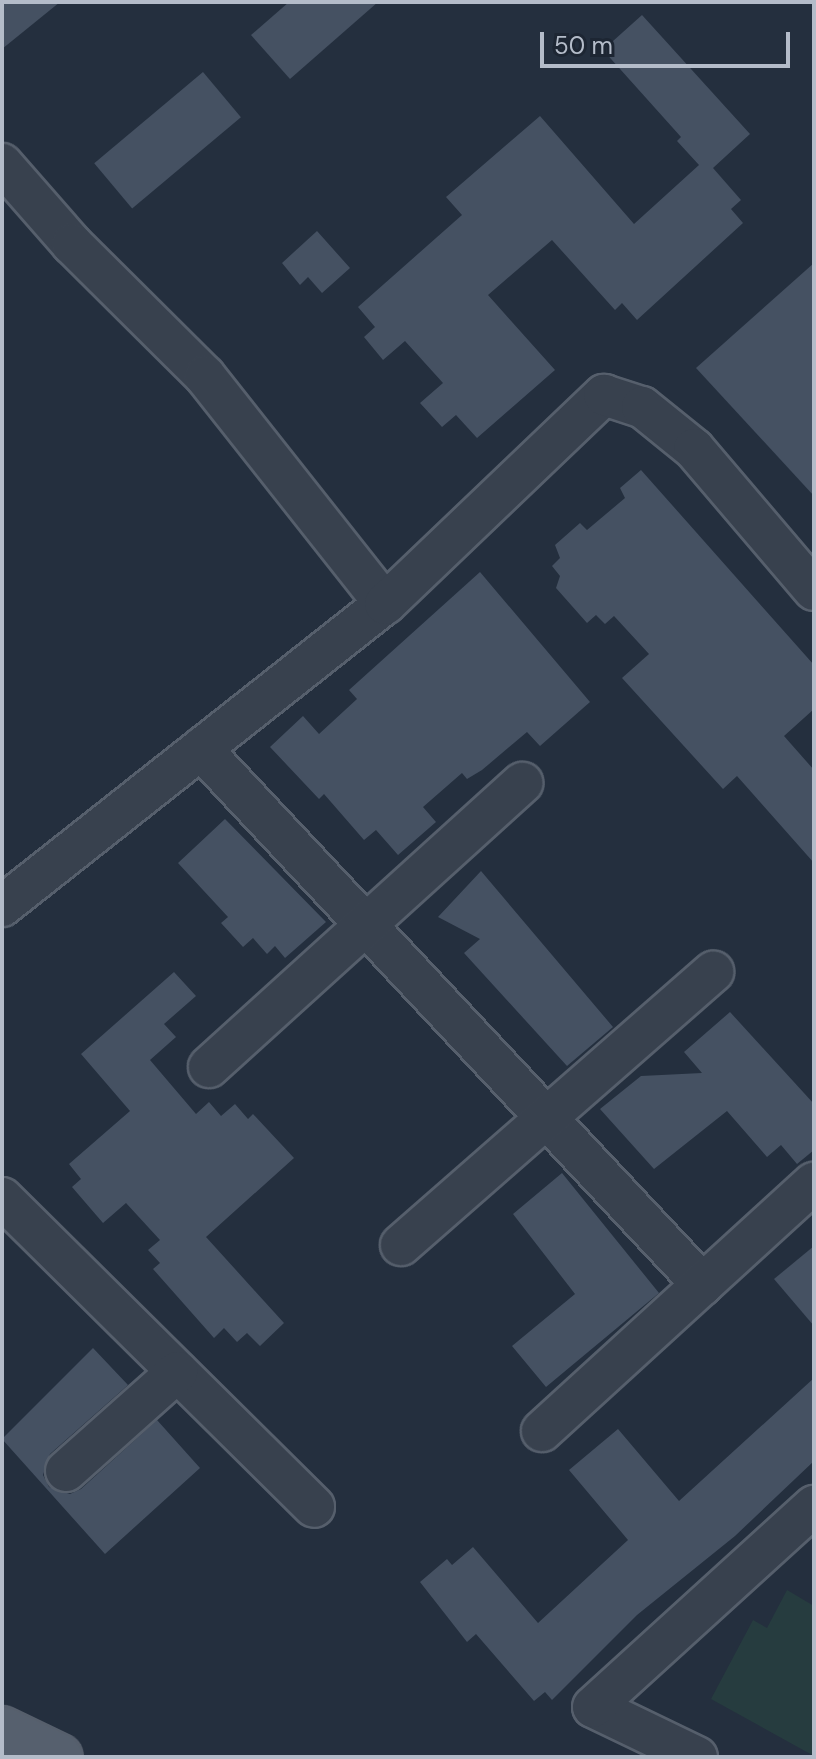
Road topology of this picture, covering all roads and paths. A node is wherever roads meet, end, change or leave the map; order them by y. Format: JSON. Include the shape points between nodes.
{"nodes":[{"id":1,"x":2,"y":164,"type":"edge"},
{"id":2,"x":814,"y":590,"type":"edge"},
{"id":3,"x":385,"y":604,"type":"junction"},
{"id":4,"x":201,"y":749,"type":"junction"},
{"id":5,"x":522,"y":783,"type":"dead end"},
{"id":6,"x":2,"y":906,"type":"edge"},
{"id":7,"x":366,"y":925,"type":"junction"},
{"id":8,"x":713,"y":972,"type":"dead end"},
{"id":9,"x":209,"y":1067,"type":"dead end"},
{"id":10,"x":546,"y":1118,"type":"junction"},
{"id":11,"x":814,"y":1183,"type":"edge"},
{"id":12,"x":2,"y":1198,"type":"edge"},
{"id":13,"x":401,"y":1245,"type":"dead end"},
{"id":14,"x":703,"y":1285,"type":"junction"},
{"id":15,"x":177,"y":1372,"type":"junction"},
{"id":16,"x":542,"y":1431,"type":"dead end"},
{"id":17,"x":66,"y":1471,"type":"dead end"},
{"id":18,"x":814,"y":1506,"type":"edge"},
{"id":19,"x":314,"y":1507,"type":"dead end"},
{"id":20,"x":799,"y":1540,"type":"edge"},
{"id":21,"x":2,"y":1729,"type":"edge"},
{"id":22,"x":60,"y":1757,"type":"edge"},
{"id":23,"x":697,"y":1757,"type":"edge"}],
"edges":[{"from":1,"to":3,"type":"street","via":[[72,244],[205,376]]},
{"from":2,"to":3,"type":"street","via":[[694,449],[642,407],[604,395]]},
{"from":3,"to":4,"type":"street"},
{"from":4,"to":6,"type":"street"},
{"from":4,"to":7,"type":"street"},
{"from":5,"to":7,"type":"street"},
{"from":7,"to":9,"type":"street"},
{"from":7,"to":10,"type":"street"},
{"from":8,"to":10,"type":"street"},
{"from":10,"to":13,"type":"street"},
{"from":10,"to":14,"type":"street"},
{"from":11,"to":14,"type":"street"},
{"from":12,"to":15,"type":"street"},
{"from":14,"to":16,"type":"street"},
{"from":15,"to":17,"type":"street"},
{"from":15,"to":19,"type":"street"},
{"from":18,"to":20,"type":"street"},
{"from":20,"to":23,"type":"street","via":[[593,1707]]},
{"from":21,"to":22,"type":"main road"}]}
